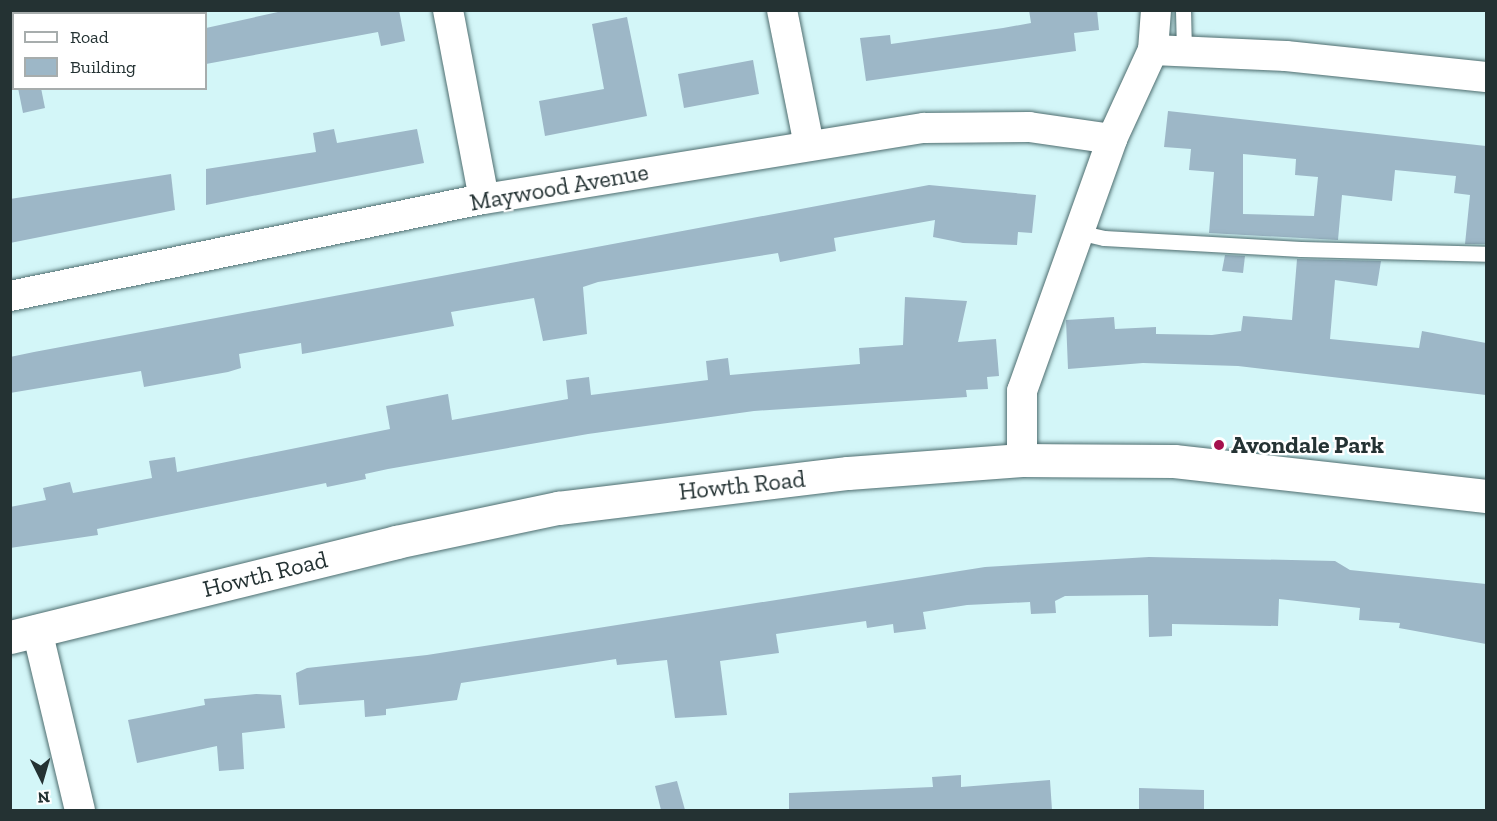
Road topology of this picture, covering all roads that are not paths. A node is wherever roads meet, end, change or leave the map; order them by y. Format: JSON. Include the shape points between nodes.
{"nodes":[{"id":1,"x":448,"y":10,"type":"edge"},
{"id":2,"x":782,"y":10,"type":"edge"},
{"id":3,"x":1156,"y":10,"type":"edge"},
{"id":4,"x":1184,"y":10,"type":"edge"},
{"id":5,"x":1153,"y":50,"type":"junction"},
{"id":6,"x":1184,"y":52,"type":"junction"},
{"id":7,"x":1486,"y":77,"type":"edge"},
{"id":8,"x":1112,"y":139,"type":"junction"},
{"id":9,"x":809,"y":145,"type":"junction"},
{"id":10,"x":484,"y":199,"type":"junction"},
{"id":11,"x":1078,"y":232,"type":"junction"},
{"id":12,"x":1486,"y":254,"type":"edge"},
{"id":13,"x":10,"y":296,"type":"edge"},
{"id":14,"x":1022,"y":460,"type":"junction"},
{"id":15,"x":1486,"y":496,"type":"edge"},
{"id":16,"x":24,"y":634,"type":"edge"},
{"id":17,"x":80,"y":810,"type":"edge"}],
"edges":[{"from":1,"to":10,"type":"street"},
{"from":2,"to":9,"type":"street"},
{"from":3,"to":5,"type":"street"},
{"from":4,"to":6,"type":"lane"},
{"from":5,"to":6,"type":"street"},
{"from":5,"to":8,"type":"street"},
{"from":6,"to":7,"type":"street"},
{"from":8,"to":9,"type":"street","name":"Maywood Avenue","via":[[1029,127],[924,128]]},
{"from":8,"to":11,"type":"street"},
{"from":9,"to":10,"type":"street","name":"Maywood Avenue"},
{"from":10,"to":13,"type":"street","name":"Maywood Avenue"},
{"from":11,"to":12,"type":"lane","via":[[1104,238],[1289,249]]},
{"from":11,"to":14,"type":"street","via":[[1022,391]]},
{"from":14,"to":15,"type":"main road","name":"Howth Road","via":[[1219,465]]},
{"from":14,"to":16,"type":"main road","name":"Howth Road","via":[[709,487],[558,508],[396,542]]},
{"from":16,"to":17,"type":"street"}]}
